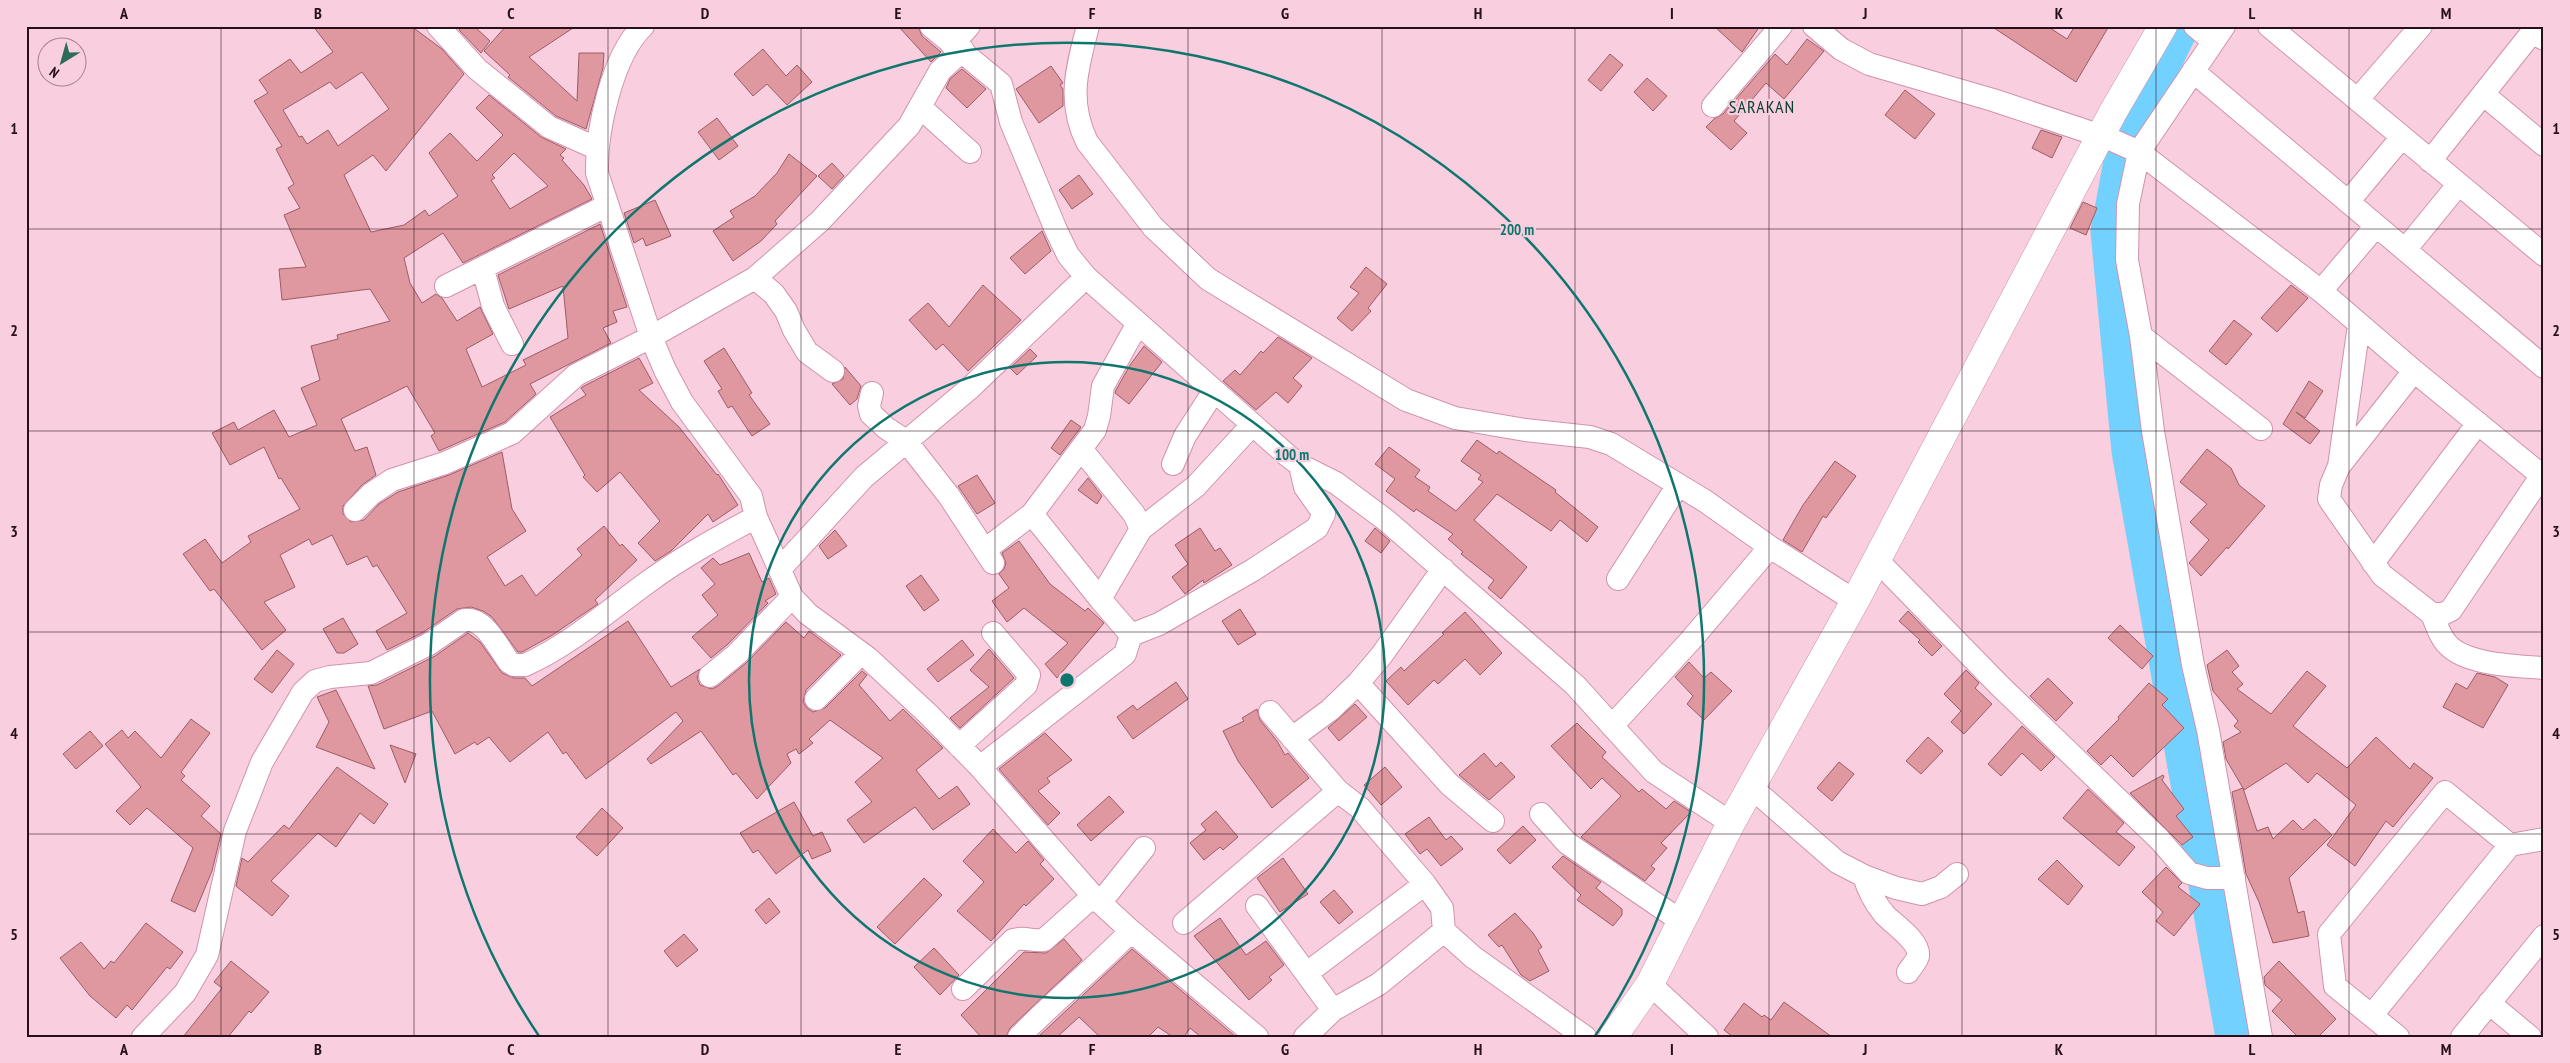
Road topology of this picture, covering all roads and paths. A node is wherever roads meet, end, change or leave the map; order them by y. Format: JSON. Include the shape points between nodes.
{"nodes":[{"id":1,"x":438,"y":26,"type":"edge"},
{"id":2,"x":931,"y":26,"type":"edge"},
{"id":3,"x":969,"y":26,"type":"edge"},
{"id":4,"x":1088,"y":26,"type":"edge"},
{"id":5,"x":1781,"y":26,"type":"edge"},
{"id":6,"x":1814,"y":26,"type":"edge"},
{"id":7,"x":2162,"y":26,"type":"edge"},
{"id":8,"x":2269,"y":26,"type":"edge"},
{"id":9,"x":2421,"y":26,"type":"edge"},
{"id":10,"x":630,"y":31,"type":"edge"},
{"id":11,"x":2210,"y":32,"type":"edge"},
{"id":12,"x":2544,"y":38,"type":"edge"},
{"id":13,"x":957,"y":48,"type":"junction"},
{"id":14,"x":2193,"y":72,"type":"junction"},
{"id":15,"x":2483,"y":94,"type":"junction"},
{"id":16,"x":2358,"y":100,"type":"junction"},
{"id":17,"x":1713,"y":106,"type":"dead end"},
{"id":18,"x":920,"y":107,"type":"junction"},
{"id":19,"x":2402,"y":137,"type":"junction"},
{"id":20,"x":2120,"y":143,"type":"junction"},
{"id":21,"x":2544,"y":145,"type":"edge"},
{"id":22,"x":596,"y":148,"type":"junction"},
{"id":23,"x":970,"y":152,"type":"dead end"},
{"id":24,"x":2430,"y":161,"type":"junction"},
{"id":25,"x":2458,"y":185,"type":"junction"},
{"id":26,"x":2348,"y":202,"type":"junction"},
{"id":27,"x":606,"y":206,"type":"junction"},
{"id":28,"x":2376,"y":226,"type":"junction"},
{"id":29,"x":2406,"y":250,"type":"junction"},
{"id":30,"x":2544,"y":255,"type":"edge"},
{"id":31,"x":483,"y":269,"type":"junction"},
{"id":32,"x":1086,"y":277,"type":"junction"},
{"id":33,"x":755,"y":278,"type":"junction"},
{"id":34,"x":446,"y":286,"type":"dead end"},
{"id":35,"x":2321,"y":291,"type":"junction"},
{"id":36,"x":1138,"y":323,"type":"junction"},
{"id":37,"x":2359,"y":325,"type":"junction"},
{"id":38,"x":2141,"y":336,"type":"junction"},
{"id":39,"x":651,"y":337,"type":"junction"},
{"id":40,"x":512,"y":344,"type":"dead end"},
{"id":41,"x":2544,"y":367,"type":"edge"},
{"id":42,"x":834,"y":371,"type":"dead end"},
{"id":43,"x":2414,"y":371,"type":"junction"},
{"id":44,"x":1214,"y":391,"type":"junction"},
{"id":45,"x":872,"y":393,"type":"dead end"},
{"id":46,"x":2478,"y":423,"type":"junction"},
{"id":47,"x":1252,"y":425,"type":"junction"},
{"id":48,"x":2261,"y":429,"type":"dead end"},
{"id":49,"x":906,"y":441,"type":"junction"},
{"id":50,"x":1081,"y":448,"type":"junction"},
{"id":51,"x":1173,"y":464,"type":"dead end"},
{"id":52,"x":1300,"y":465,"type":"junction"},
{"id":53,"x":2340,"y":466,"type":"junction"},
{"id":54,"x":2543,"y":473,"type":"edge"},
{"id":55,"x":1678,"y":485,"type":"junction"},
{"id":56,"x":355,"y":510,"type":"dead end"},
{"id":57,"x":1032,"y":514,"type":"junction"},
{"id":58,"x":756,"y":518,"type":"junction"},
{"id":59,"x":1141,"y":529,"type":"junction"},
{"id":60,"x":1770,"y":547,"type":"junction"},
{"id":61,"x":1876,"y":559,"type":"junction"},
{"id":62,"x":2373,"y":563,"type":"junction"},
{"id":63,"x":780,"y":568,"type":"junction"},
{"id":64,"x":1443,"y":569,"type":"junction"},
{"id":65,"x":1618,"y":579,"type":"dead end"},
{"id":66,"x":792,"y":597,"type":"junction"},
{"id":67,"x":1100,"y":599,"type":"junction"},
{"id":68,"x":1855,"y":601,"type":"junction"},
{"id":69,"x":2432,"y":614,"type":"junction"},
{"id":70,"x":994,"y":633,"type":"dead end"},
{"id":71,"x":1131,"y":635,"type":"junction"},
{"id":72,"x":861,"y":653,"type":"junction"},
{"id":73,"x":2544,"y":668,"type":"edge"},
{"id":74,"x":710,"y":676,"type":"dead end"},
{"id":75,"x":1358,"y":683,"type":"junction"},
{"id":76,"x":816,"y":699,"type":"dead end"},
{"id":77,"x":1270,"y":712,"type":"dead end"},
{"id":78,"x":1612,"y":726,"type":"junction"},
{"id":79,"x":1292,"y":738,"type":"junction"},
{"id":80,"x":959,"y":746,"type":"junction"},
{"id":81,"x":980,"y":767,"type":"junction"},
{"id":82,"x":1752,"y":788,"type":"junction"},
{"id":83,"x":1338,"y":792,"type":"junction"},
{"id":84,"x":1541,"y":814,"type":"dead end"},
{"id":85,"x":1493,"y":821,"type":"dead end"},
{"id":86,"x":1731,"y":823,"type":"junction"},
{"id":87,"x":2544,"y":839,"type":"edge"},
{"id":88,"x":2510,"y":845,"type":"junction"},
{"id":89,"x":1144,"y":848,"type":"dead end"},
{"id":90,"x":1957,"y":874,"type":"dead end"},
{"id":91,"x":1864,"y":876,"type":"junction"},
{"id":92,"x":2220,"y":879,"type":"junction"},
{"id":93,"x":1425,"y":884,"type":"junction"},
{"id":94,"x":1097,"y":899,"type":"junction"},
{"id":95,"x":1257,"y":906,"type":"dead end"},
{"id":96,"x":1681,"y":921,"type":"junction"},
{"id":97,"x":1184,"y":923,"type":"dead end"},
{"id":98,"x":1444,"y":930,"type":"junction"},
{"id":99,"x":1131,"y":931,"type":"junction"},
{"id":100,"x":2543,"y":938,"type":"edge"},
{"id":101,"x":1908,"y":972,"type":"dead end"},
{"id":102,"x":1307,"y":973,"type":"junction"},
{"id":103,"x":1650,"y":984,"type":"junction"},
{"id":104,"x":963,"y":989,"type":"dead end"},
{"id":105,"x":2489,"y":1004,"type":"junction"},
{"id":106,"x":1333,"y":1010,"type":"junction"},
{"id":107,"x":2372,"y":1015,"type":"junction"},
{"id":108,"x":143,"y":1037,"type":"edge"},
{"id":109,"x":1019,"y":1037,"type":"edge"},
{"id":110,"x":1257,"y":1037,"type":"edge"},
{"id":111,"x":1305,"y":1037,"type":"edge"},
{"id":112,"x":1585,"y":1037,"type":"edge"},
{"id":113,"x":1613,"y":1037,"type":"edge"},
{"id":114,"x":1707,"y":1037,"type":"edge"},
{"id":115,"x":2261,"y":1037,"type":"edge"},
{"id":116,"x":2398,"y":1037,"type":"edge"},
{"id":117,"x":2462,"y":1037,"type":"edge"},
{"id":118,"x":2530,"y":1037,"type":"edge"}],
"edges":[{"from":1,"to":22,"type":"street","via":[[477,69],[549,127]]},
{"from":2,"to":13,"type":"street"},
{"from":3,"to":13,"type":"street"},
{"from":4,"to":55,"type":"street","via":[[1074,86],[1079,126],[1086,142],[1130,201],[1208,279],[1406,400],[1455,418],[1611,444]]},
{"from":5,"to":17,"type":"street"},
{"from":6,"to":20,"type":"street","via":[[1840,49],[1869,64],[1993,100]]},
{"from":7,"to":20,"type":"street"},
{"from":8,"to":16,"type":"street"},
{"from":9,"to":16,"type":"street"},
{"from":10,"to":22,"type":"street"},
{"from":11,"to":14,"type":"street"},
{"from":12,"to":15,"type":"street","via":[[2530,35]]},
{"from":13,"to":18,"type":"street"},
{"from":13,"to":32,"type":"street","via":[[1002,84],[1011,122],[1056,230],[1068,255]]},
{"from":14,"to":20,"type":"street"},
{"from":14,"to":26,"type":"street"},
{"from":15,"to":21,"type":"street"},
{"from":15,"to":24,"type":"street"},
{"from":16,"to":19,"type":"street"},
{"from":18,"to":23,"type":"street"},
{"from":18,"to":33,"type":"street","via":[[908,126],[820,221]]},
{"from":19,"to":24,"type":"street"},
{"from":19,"to":26,"type":"street"},
{"from":20,"to":35,"type":"street"},
{"from":20,"to":38,"type":"street","via":[[2128,204],[2127,260]]},
{"from":20,"to":61,"type":"street"},
{"from":22,"to":27,"type":"street","via":[[597,173]]},
{"from":24,"to":25,"type":"street"},
{"from":25,"to":29,"type":"street"},
{"from":25,"to":30,"type":"street"},
{"from":26,"to":28,"type":"street"},
{"from":27,"to":31,"type":"street"},
{"from":27,"to":39,"type":"street","via":[[637,288]]},
{"from":28,"to":29,"type":"street"},
{"from":28,"to":35,"type":"street"},
{"from":29,"to":41,"type":"street"},
{"from":31,"to":34,"type":"street"},
{"from":31,"to":40,"type":"street","via":[[494,306]]},
{"from":32,"to":36,"type":"street"},
{"from":32,"to":49,"type":"street","via":[[970,388]]},
{"from":33,"to":39,"type":"street"},
{"from":33,"to":42,"type":"street","via":[[774,294],[786,311],[807,352]]},
{"from":35,"to":37,"type":"street"},
{"from":36,"to":44,"type":"street"},
{"from":36,"to":50,"type":"street","via":[[1104,386],[1095,430]]},
{"from":37,"to":43,"type":"street"},
{"from":37,"to":53,"type":"street"},
{"from":38,"to":48,"type":"street"},
{"from":38,"to":92,"type":"street","via":[[2153,431],[2192,665],[2208,730]]},
{"from":39,"to":56,"type":"street","via":[[576,375],[512,433],[445,462],[392,480],[370,494]]},
{"from":39,"to":58,"type":"street","via":[[682,402],[751,496]]},
{"from":43,"to":46,"type":"street"},
{"from":43,"to":53,"type":"street"},
{"from":44,"to":47,"type":"street"},
{"from":44,"to":51,"type":"street","via":[[1185,436]]},
{"from":45,"to":49,"type":"street","via":[[871,414]]},
{"from":46,"to":54,"type":"street"},
{"from":46,"to":62,"type":"street"},
{"from":47,"to":52,"type":"street"},
{"from":47,"to":59,"type":"street","via":[[1196,486]]},
{"from":49,"to":57,"type":"street","via":[[949,496],[989,556]]},
{"from":49,"to":63,"type":"street","via":[[864,477]]},
{"from":50,"to":57,"type":"street"},
{"from":50,"to":59,"type":"street","via":[[1134,514]]},
{"from":52,"to":64,"type":"street","via":[[1336,483]]},
{"from":52,"to":71,"type":"street","via":[[1305,487],[1324,514],[1317,528],[1253,570],[1159,624]]},
{"from":53,"to":62,"type":"street","via":[[2331,485],[2329,499]]},
{"from":54,"to":69,"type":"street","via":[[2457,602],[2444,614]]},
{"from":55,"to":60,"type":"street"},
{"from":55,"to":65,"type":"street"},
{"from":57,"to":67,"type":"street"},
{"from":58,"to":63,"type":"street"},
{"from":58,"to":108,"type":"street","via":[[708,543],[650,580],[581,633],[524,665],[509,662],[480,622],[469,619],[406,657],[371,673],[330,677],[316,681],[303,692],[262,762],[232,841],[207,954],[185,993]]},
{"from":59,"to":67,"type":"street"},
{"from":60,"to":68,"type":"street"},
{"from":60,"to":78,"type":"street","via":[[1690,642]]},
{"from":61,"to":68,"type":"street"},
{"from":61,"to":92,"type":"street","via":[[2000,686],[2160,839],[2189,873]]},
{"from":62,"to":69,"type":"street","via":[[2382,575]]},
{"from":63,"to":66,"type":"street"},
{"from":64,"to":75,"type":"street"},
{"from":64,"to":78,"type":"street","via":[[1562,673]]},
{"from":66,"to":72,"type":"street","via":[[808,614]]},
{"from":66,"to":74,"type":"street","via":[[737,654]]},
{"from":67,"to":71,"type":"street"},
{"from":68,"to":82,"type":"street"},
{"from":69,"to":73,"type":"street","via":[[2448,646],[2462,655],[2478,661]]},
{"from":70,"to":80,"type":"street","via":[[1029,675],[1026,685]]},
{"from":71,"to":81,"type":"street","via":[[1125,654]]},
{"from":72,"to":76,"type":"street"},
{"from":72,"to":80,"type":"street"},
{"from":75,"to":79,"type":"street","via":[[1330,710]]},
{"from":75,"to":85,"type":"street","via":[[1449,784]]},
{"from":77,"to":79,"type":"street"},
{"from":78,"to":86,"type":"street","via":[[1654,772]]},
{"from":79,"to":83,"type":"street"},
{"from":80,"to":81,"type":"street"},
{"from":81,"to":94,"type":"street"},
{"from":82,"to":86,"type":"street"},
{"from":82,"to":91,"type":"street","via":[[1837,862]]},
{"from":83,"to":93,"type":"street","via":[[1360,808]]},
{"from":83,"to":97,"type":"street"},
{"from":84,"to":96,"type":"street","via":[[1567,843]]},
{"from":86,"to":96,"type":"street"},
{"from":87,"to":88,"type":"street"},
{"from":88,"to":107,"type":"street"},
{"from":88,"to":107,"type":"street","via":[[2445,792],[2329,934],[2335,986]]},
{"from":89,"to":94,"type":"street"},
{"from":90,"to":91,"type":"street","via":[[1941,887],[1922,894]]},
{"from":91,"to":101,"type":"street","via":[[1884,914],[1905,932],[1918,951],[1918,957]]},
{"from":92,"to":115,"type":"street"},
{"from":93,"to":98,"type":"street","via":[[1442,908]]},
{"from":93,"to":102,"type":"street"},
{"from":94,"to":99,"type":"street"},
{"from":94,"to":104,"type":"street","via":[[1044,940],[1020,937],[1013,940]]},
{"from":95,"to":102,"type":"street"},
{"from":96,"to":103,"type":"street"},
{"from":98,"to":106,"type":"street","via":[[1379,984]]},
{"from":98,"to":112,"type":"street","via":[[1473,957]]},
{"from":99,"to":109,"type":"street"},
{"from":99,"to":110,"type":"street"},
{"from":100,"to":105,"type":"street"},
{"from":102,"to":106,"type":"street"},
{"from":103,"to":113,"type":"street"},
{"from":103,"to":114,"type":"street"},
{"from":105,"to":117,"type":"street"},
{"from":105,"to":118,"type":"street"},
{"from":106,"to":111,"type":"street"},
{"from":107,"to":116,"type":"street"}]}
